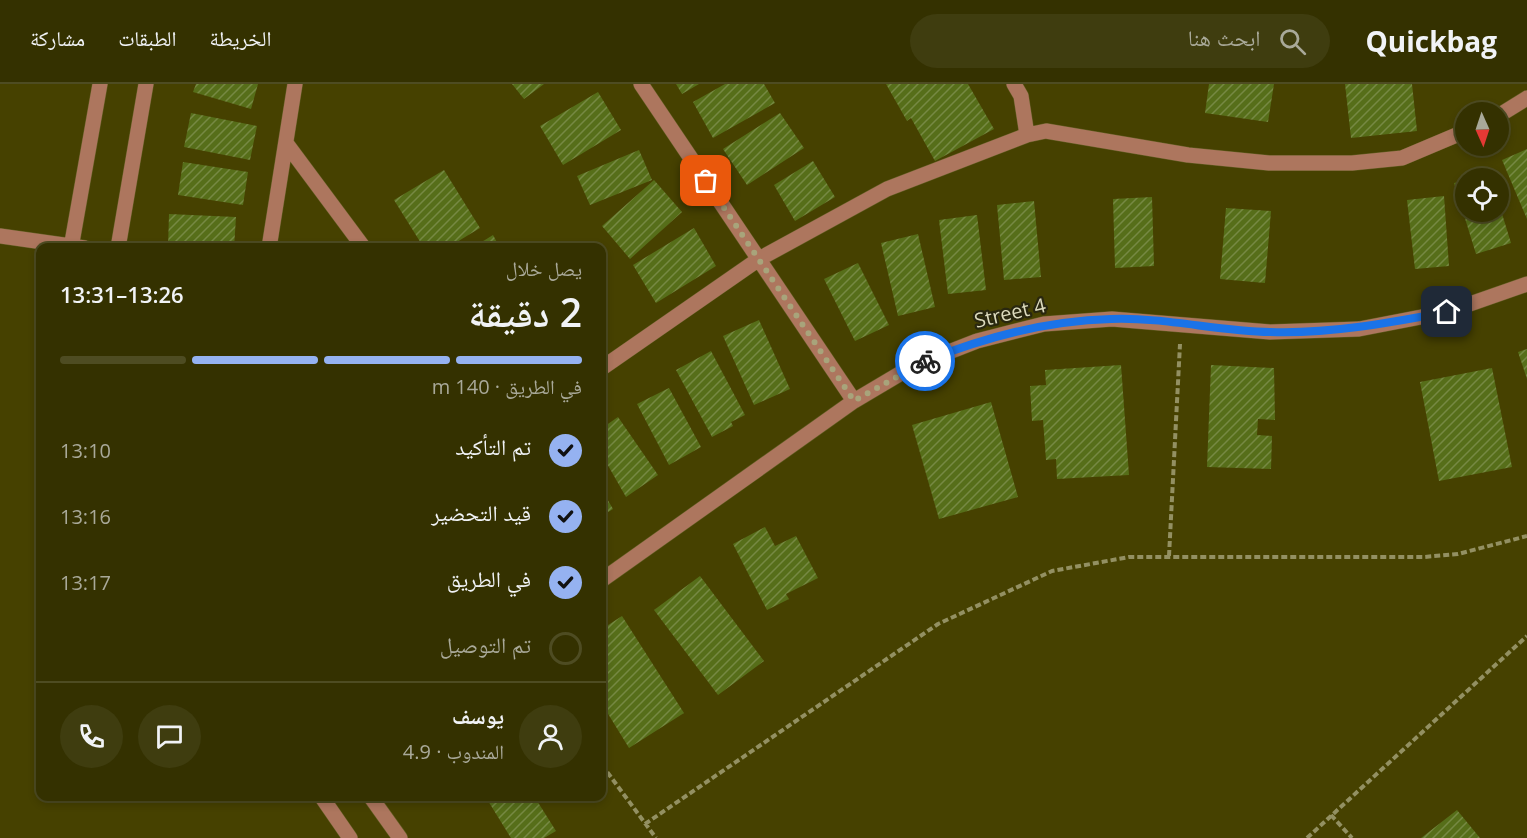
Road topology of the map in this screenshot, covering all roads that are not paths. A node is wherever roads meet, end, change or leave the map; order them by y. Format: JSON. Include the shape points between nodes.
{"nodes":[{"id":1,"x":100,"y":84,"type":"edge"},
{"id":2,"x":146,"y":84,"type":"edge"},
{"id":3,"x":295,"y":84,"type":"edge"},
{"id":4,"x":641,"y":84,"type":"edge"},
{"id":5,"x":1014,"y":84,"type":"edge"},
{"id":6,"x":1527,"y":99,"type":"edge"},
{"id":7,"x":1509,"y":110,"type":"edge"},
{"id":8,"x":1027,"y":135,"type":"junction"},
{"id":9,"x":1455,"y":136,"type":"edge"},
{"id":10,"x":286,"y":143,"type":"junction"},
{"id":11,"x":0,"y":236,"type":"edge"},
{"id":12,"x":48,"y":243,"type":"edge"},
{"id":13,"x":77,"y":243,"type":"edge"},
{"id":14,"x":119,"y":243,"type":"edge"},
{"id":15,"x":270,"y":243,"type":"edge"},
{"id":16,"x":360,"y":243,"type":"edge"},
{"id":17,"x":759,"y":259,"type":"junction"},
{"id":18,"x":1527,"y":284,"type":"edge"},
{"id":19,"x":606,"y":365,"type":"edge"},
{"id":20,"x":854,"y":401,"type":"junction"},
{"id":21,"x":606,"y":577,"type":"edge"},
{"id":22,"x":324,"y":801,"type":"edge"},
{"id":23,"x":374,"y":801,"type":"edge"},
{"id":24,"x":350,"y":838,"type":"edge"},
{"id":25,"x":400,"y":838,"type":"edge"}],
"edges":[{"from":1,"to":13,"type":"street"},
{"from":2,"to":14,"type":"street"},
{"from":3,"to":10,"type":"street"},
{"from":4,"to":17,"type":"street"},
{"from":5,"to":8,"type":"street","via":[[1022,96]]},
{"from":6,"to":7,"type":"street"},
{"from":8,"to":9,"type":"street","via":[[1046,131],[1188,155],[1269,163],[1352,163],[1402,158]]},
{"from":8,"to":17,"type":"street","via":[[887,189]]},
{"from":10,"to":15,"type":"street"},
{"from":10,"to":16,"type":"street"},
{"from":11,"to":12,"type":"street"},
{"from":17,"to":19,"type":"street"},
{"from":17,"to":20,"type":"street"},
{"from":18,"to":20,"type":"street","name":"Street 4","via":[[1447,312],[1359,329],[1270,332],[1112,319],[1044,324],[977,340],[913,366]]},
{"from":20,"to":21,"type":"street","name":"Street 4"},
{"from":22,"to":24,"type":"street"},
{"from":23,"to":25,"type":"street"}]}
